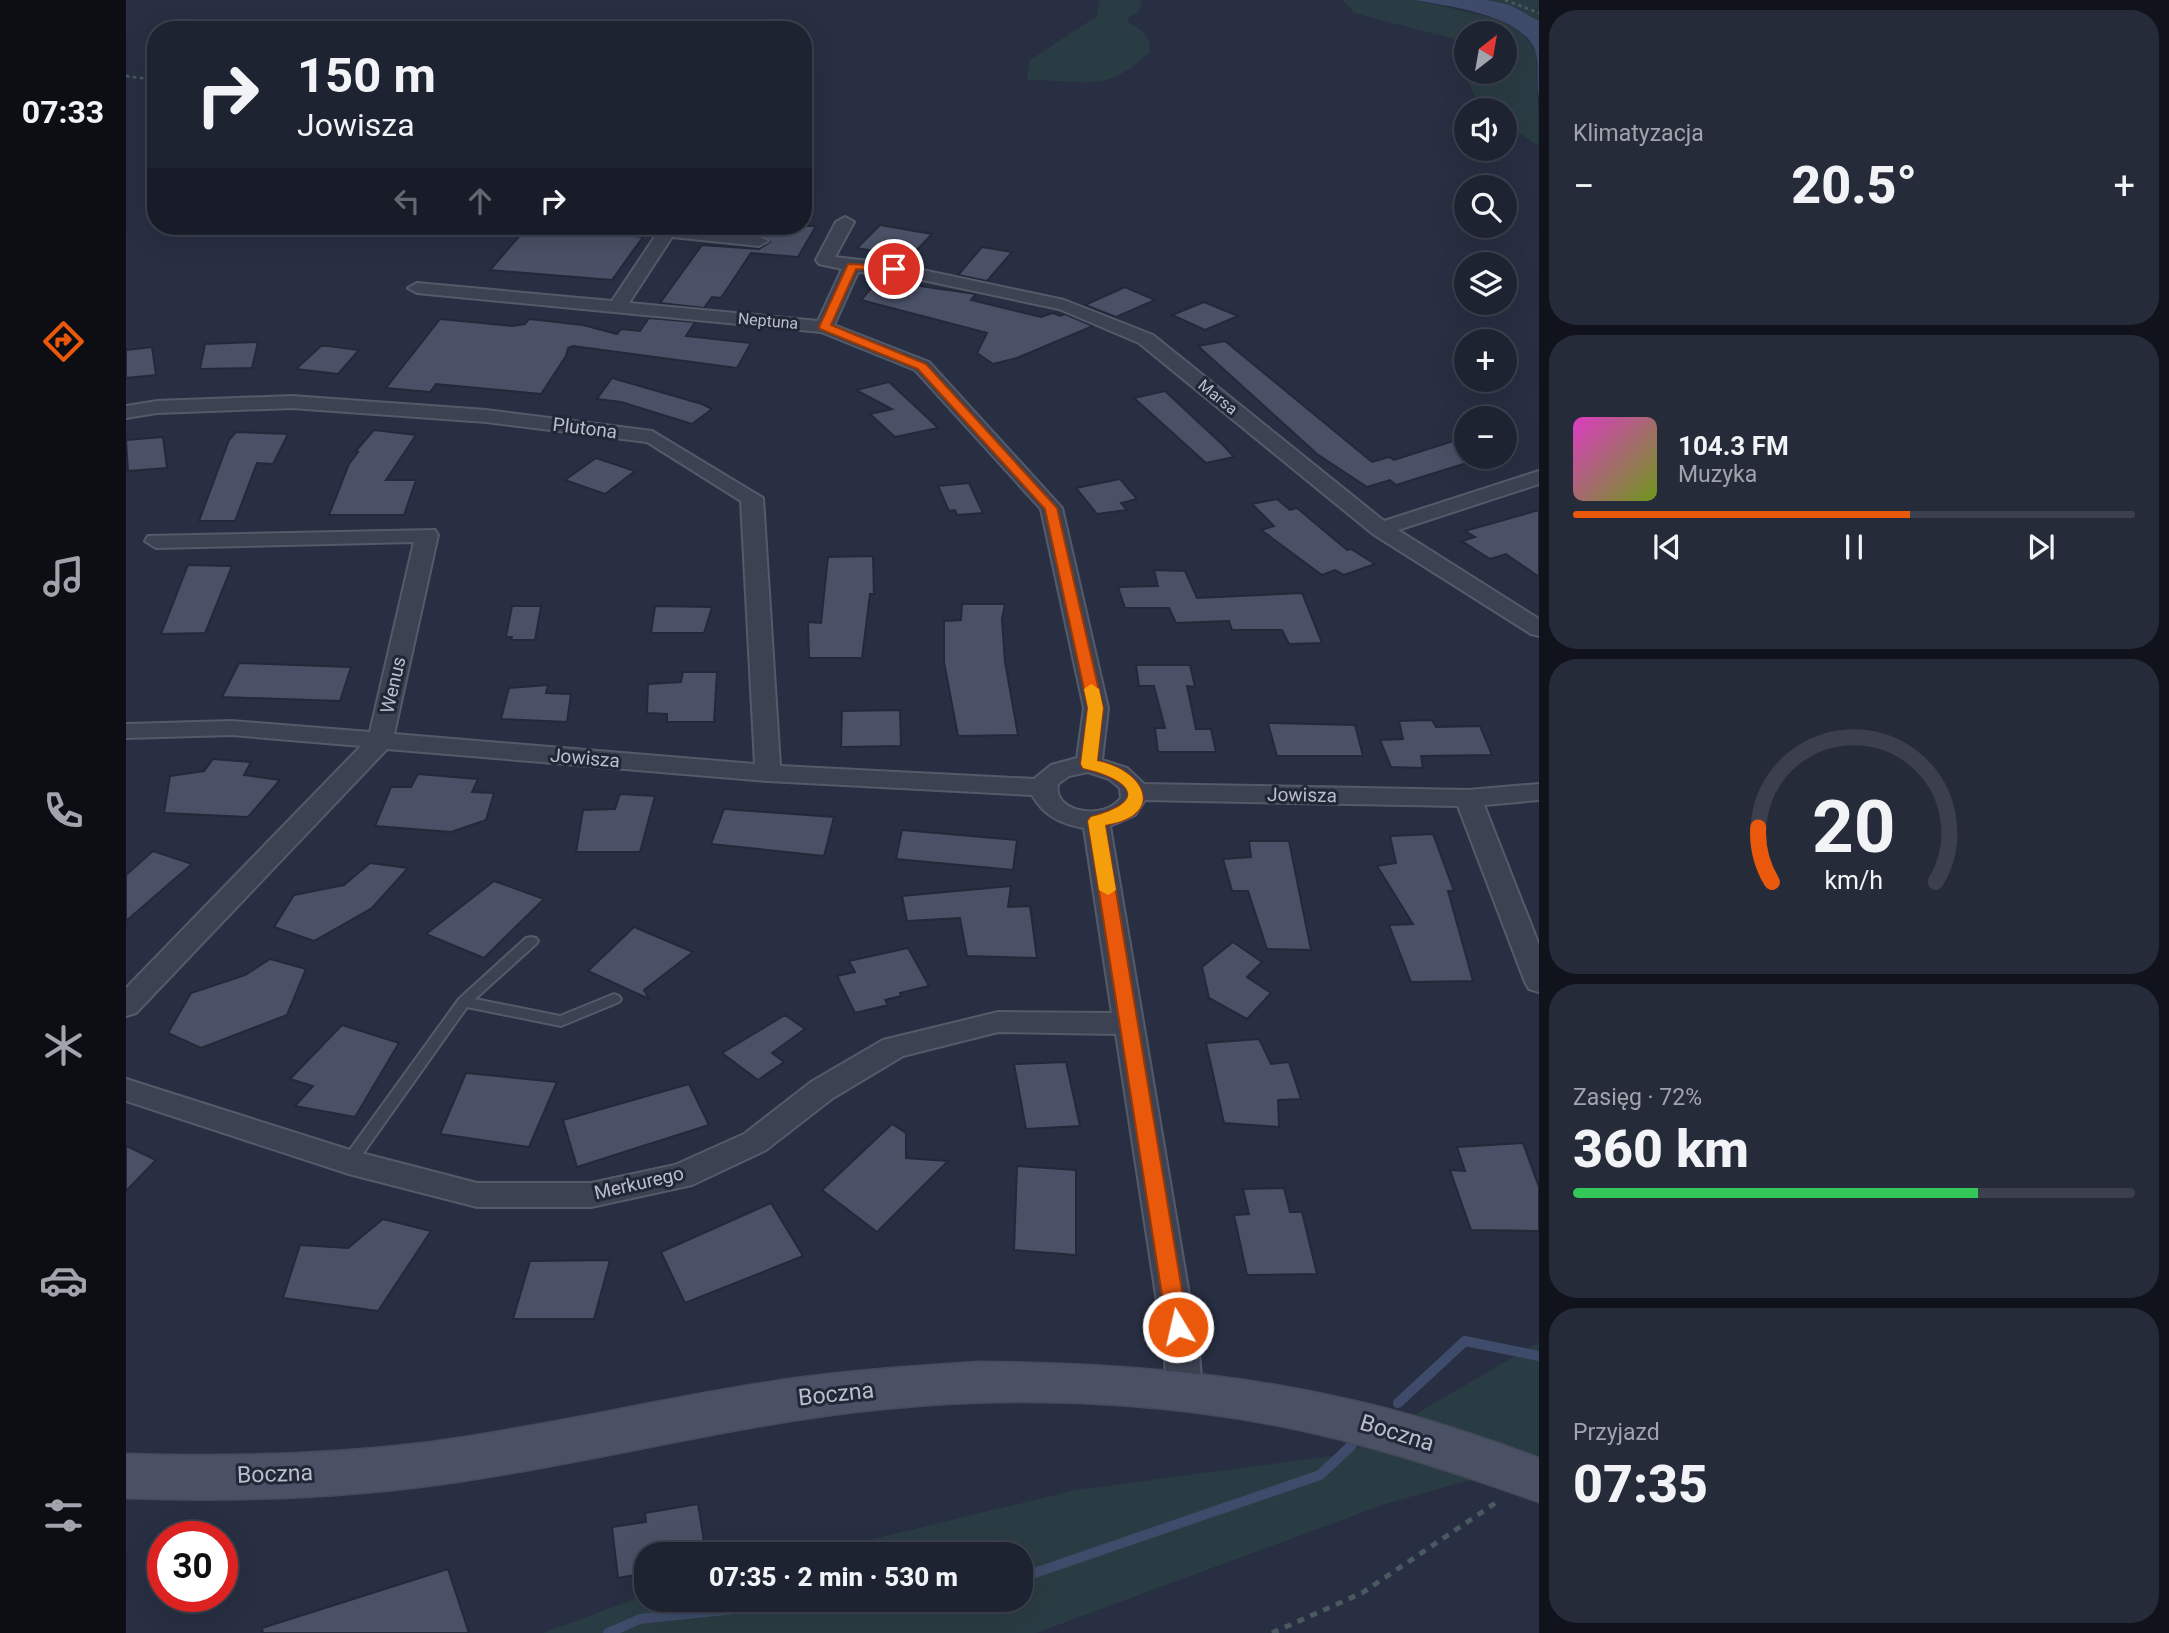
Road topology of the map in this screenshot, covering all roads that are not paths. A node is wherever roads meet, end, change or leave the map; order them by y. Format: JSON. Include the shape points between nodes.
{"nodes":[{"id":1,"x":845,"y":222,"type":"dead end"},
{"id":2,"x":664,"y":235,"type":"edge"},
{"id":3,"x":704,"y":235,"type":"edge"},
{"id":4,"x":759,"y":241,"type":"dead end"},
{"id":5,"x":852,"y":266,"type":"junction"},
{"id":6,"x":417,"y":288,"type":"dead end"},
{"id":7,"x":617,"y":307,"type":"junction"},
{"id":8,"x":824,"y":327,"type":"junction"},
{"id":9,"x":126,"y":412,"type":"edge"},
{"id":10,"x":1539,"y":477,"type":"edge"},
{"id":11,"x":1381,"y":529,"type":"junction"},
{"id":12,"x":156,"y":541,"type":"dead end"},
{"id":13,"x":1539,"y":629,"type":"edge"},
{"id":14,"x":126,"y":732,"type":"edge"},
{"id":15,"x":380,"y":741,"type":"junction"},
{"id":16,"x":1089,"y":764,"type":"junction"},
{"id":17,"x":768,"y":773,"type":"junction"},
{"id":18,"x":1044,"y":788,"type":"junction"},
{"id":19,"x":1135,"y":792,"type":"junction"},
{"id":20,"x":1539,"y":792,"type":"edge"},
{"id":21,"x":1468,"y":798,"type":"junction"},
{"id":22,"x":1096,"y":821,"type":"junction"},
{"id":23,"x":531,"y":941,"type":"dead end"},
{"id":24,"x":1539,"y":982,"type":"edge"},
{"id":25,"x":614,"y":999,"type":"dead end"},
{"id":26,"x":464,"y":1002,"type":"junction"},
{"id":27,"x":126,"y":1006,"type":"edge"},
{"id":28,"x":1130,"y":1024,"type":"junction"},
{"id":29,"x":126,"y":1090,"type":"edge"},
{"id":30,"x":349,"y":1162,"type":"junction"},
{"id":31,"x":1184,"y":1389,"type":"junction"},
{"id":32,"x":1525,"y":1475,"type":"edge"},
{"id":33,"x":126,"y":1476,"type":"edge"}],
"edges":[{"from":1,"to":5,"type":"street","name":"Marsa","via":[[825,260]]},
{"from":2,"to":7,"type":"street"},
{"from":3,"to":4,"type":"street"},
{"from":5,"to":8,"type":"street"},
{"from":5,"to":11,"type":"street","name":"Marsa","via":[[894,269],[1064,305],[1146,339]]},
{"from":6,"to":7,"type":"street","name":"Neptuna"},
{"from":7,"to":8,"type":"street","name":"Neptuna"},
{"from":8,"to":16,"type":"street","name":"Neptuna","via":[[922,366],[1051,508],[1096,708]]},
{"from":9,"to":17,"type":"street","name":"Plutona","via":[[292,402],[486,416],[652,437],[752,498]]},
{"from":10,"to":11,"type":"street"},
{"from":11,"to":13,"type":"street","name":"Marsa"},
{"from":12,"to":15,"type":"street","name":"Wenus","via":[[427,536]]},
{"from":14,"to":15,"type":"street","name":"Jowisza","via":[[232,728]]},
{"from":15,"to":17,"type":"street","name":"Jowisza"},
{"from":15,"to":27,"type":"street","name":"Wenus"},
{"from":16,"to":18,"type":"street","via":[[1058,770]]},
{"from":16,"to":19,"type":"street","via":[[1111,768],[1127,778]]},
{"from":17,"to":18,"type":"street","name":"Jowisza"},
{"from":18,"to":22,"type":"street","via":[[1047,800],[1059,811]]},
{"from":19,"to":21,"type":"street","name":"Jowisza"},
{"from":19,"to":22,"type":"street","via":[[1134,803],[1126,812]]},
{"from":20,"to":21,"type":"street","name":"Jowisza"},
{"from":21,"to":24,"type":"street"},
{"from":22,"to":28,"type":"street"},
{"from":23,"to":26,"type":"lane"},
{"from":25,"to":26,"type":"lane","via":[[561,1021]]},
{"from":26,"to":30,"type":"lane"},
{"from":28,"to":30,"type":"street","name":"Merkurego","via":[[998,1022],[894,1048],[822,1090],[755,1142],[681,1176],[591,1195],[477,1195]]},
{"from":28,"to":31,"type":"street"},
{"from":29,"to":30,"type":"street","name":"Merkurego"},
{"from":31,"to":32,"type":"street","name":"Boczna","via":[[1362,1421]]},
{"from":31,"to":33,"type":"street","name":"Boczna","via":[[1072,1381],[929,1384],[791,1399],[462,1459],[322,1473]]}]}
